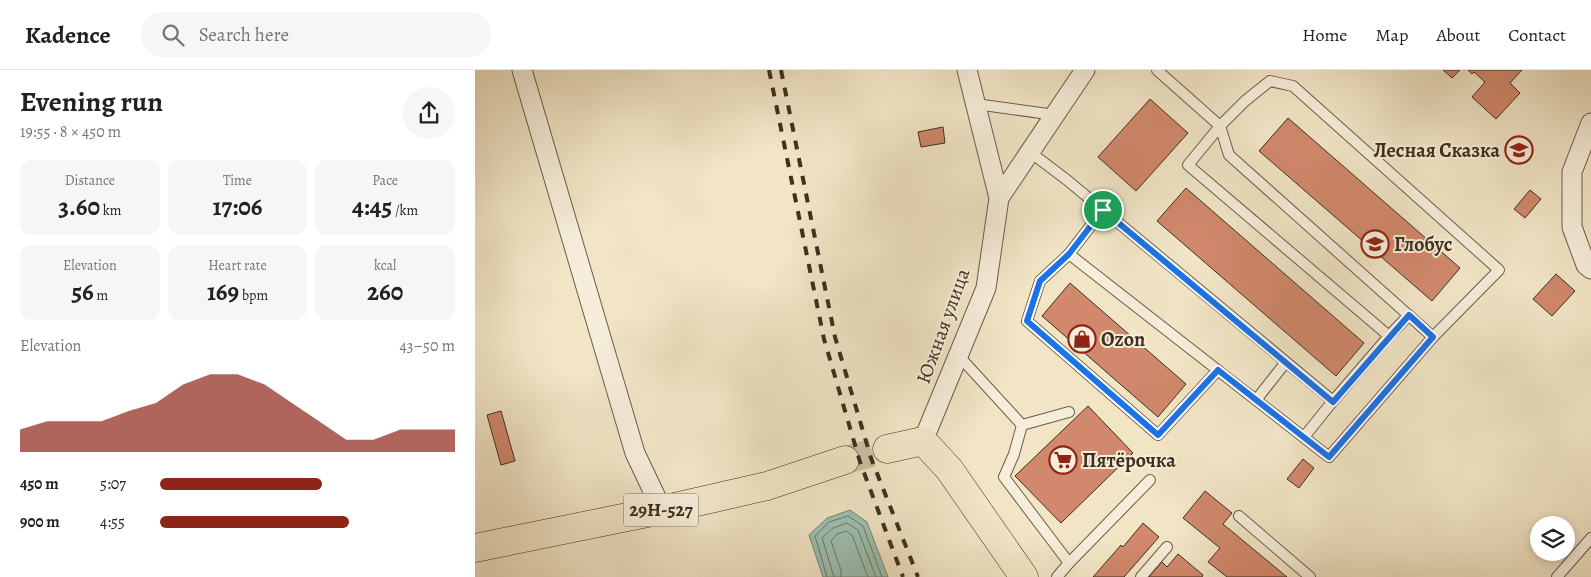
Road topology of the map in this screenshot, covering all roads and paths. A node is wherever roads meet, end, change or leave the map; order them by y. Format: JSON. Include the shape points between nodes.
{"nodes":[{"id":1,"x":522,"y":70,"type":"edge"},
{"id":2,"x":967,"y":70,"type":"edge"},
{"id":3,"x":1085,"y":70,"type":"edge"},
{"id":4,"x":1157,"y":70,"type":"edge"},
{"id":5,"x":976,"y":104,"type":"junction"},
{"id":6,"x":1055,"y":114,"type":"junction"},
{"id":7,"x":1591,"y":123,"type":"edge"},
{"id":8,"x":1219,"y":126,"type":"junction"},
{"id":9,"x":1030,"y":152,"type":"junction"},
{"id":10,"x":999,"y":198,"type":"junction"},
{"id":11,"x":1103,"y":210,"type":"junction"},
{"id":12,"x":1069,"y":254,"type":"junction"},
{"id":13,"x":1591,"y":269,"type":"edge"},
{"id":14,"x":1409,"y":315,"type":"junction"},
{"id":15,"x":1389,"y":336,"type":"junction"},
{"id":16,"x":1433,"y":337,"type":"junction"},
{"id":17,"x":958,"y":355,"type":"junction"},
{"id":18,"x":1286,"y":362,"type":"junction"},
{"id":19,"x":1218,"y":370,"type":"junction"},
{"id":20,"x":1256,"y":400,"type":"junction"},
{"id":21,"x":1333,"y":402,"type":"junction"},
{"id":22,"x":1069,"y":412,"type":"dead end"},
{"id":23,"x":1023,"y":425,"type":"junction"},
{"id":24,"x":1304,"y":437,"type":"junction"},
{"id":25,"x":923,"y":441,"type":"junction"},
{"id":26,"x":887,"y":449,"type":"tunnel mouth"},
{"id":27,"x":845,"y":460,"type":"tunnel mouth"},
{"id":28,"x":1150,"y":480,"type":"dead end"},
{"id":29,"x":662,"y":510,"type":"junction"},
{"id":30,"x":1239,"y":516,"type":"dead end"},
{"id":31,"x":1591,"y":538,"type":"edge"},
{"id":32,"x":1167,"y":547,"type":"dead end"},
{"id":33,"x":475,"y":548,"type":"edge"},
{"id":34,"x":1069,"y":563,"type":"junction"},
{"id":35,"x":1024,"y":577,"type":"edge"},
{"id":36,"x":1057,"y":577,"type":"edge"},
{"id":37,"x":1141,"y":577,"type":"edge"},
{"id":38,"x":1310,"y":577,"type":"edge"},
{"id":39,"x":1557,"y":577,"type":"edge"}],
"edges":[{"from":1,"to":29,"type":"street","via":[[635,453]]},
{"from":2,"to":5,"type":"street"},
{"from":3,"to":6,"type":"street","name":"Южная улица"},
{"from":4,"to":8,"type":"lane"},
{"from":5,"to":6,"type":"lane"},
{"from":5,"to":10,"type":"street"},
{"from":6,"to":9,"type":"street","name":"Южная улица"},
{"from":7,"to":13,"type":"street","via":[[1572,172],[1572,227]]},
{"from":8,"to":14,"type":"lane","via":[[1229,155]]},
{"from":8,"to":15,"type":"lane","via":[[1188,165]]},
{"from":8,"to":16,"type":"lane","via":[[1270,81],[1293,86],[1499,270]]},
{"from":9,"to":10,"type":"street","name":"Южная улица"},
{"from":9,"to":11,"type":"lane"},
{"from":10,"to":17,"type":"street","name":"Южная улица","via":[[986,288]]},
{"from":11,"to":12,"type":"lane"},
{"from":11,"to":18,"type":"lane"},
{"from":12,"to":19,"type":"lane"},
{"from":12,"to":19,"type":"lane","via":[[1040,281],[1027,321],[1158,435]]},
{"from":14,"to":15,"type":"lane"},
{"from":14,"to":16,"type":"lane"},
{"from":15,"to":21,"type":"lane"},
{"from":16,"to":24,"type":"lane","via":[[1329,457]]},
{"from":17,"to":23,"type":"lane"},
{"from":17,"to":25,"type":"street","name":"Южная улица"},
{"from":18,"to":20,"type":"lane"},
{"from":18,"to":21,"type":"lane"},
{"from":19,"to":20,"type":"lane"},
{"from":20,"to":24,"type":"lane"},
{"from":21,"to":24,"type":"lane"},
{"from":22,"to":23,"type":"lane"},
{"from":23,"to":34,"type":"lane","via":[[1004,477]]},
{"from":25,"to":26,"type":"main road"},
{"from":25,"to":35,"type":"main road","via":[[949,469]]},
{"from":27,"to":29,"type":"main road","number":"29Н-527","via":[[767,486]]},
{"from":28,"to":34,"type":"lane"},
{"from":29,"to":33,"type":"main road","number":"29Н-527"},
{"from":30,"to":38,"type":"lane"},
{"from":31,"to":39,"type":"lane"},
{"from":32,"to":37,"type":"lane"},
{"from":34,"to":36,"type":"lane"}]}
